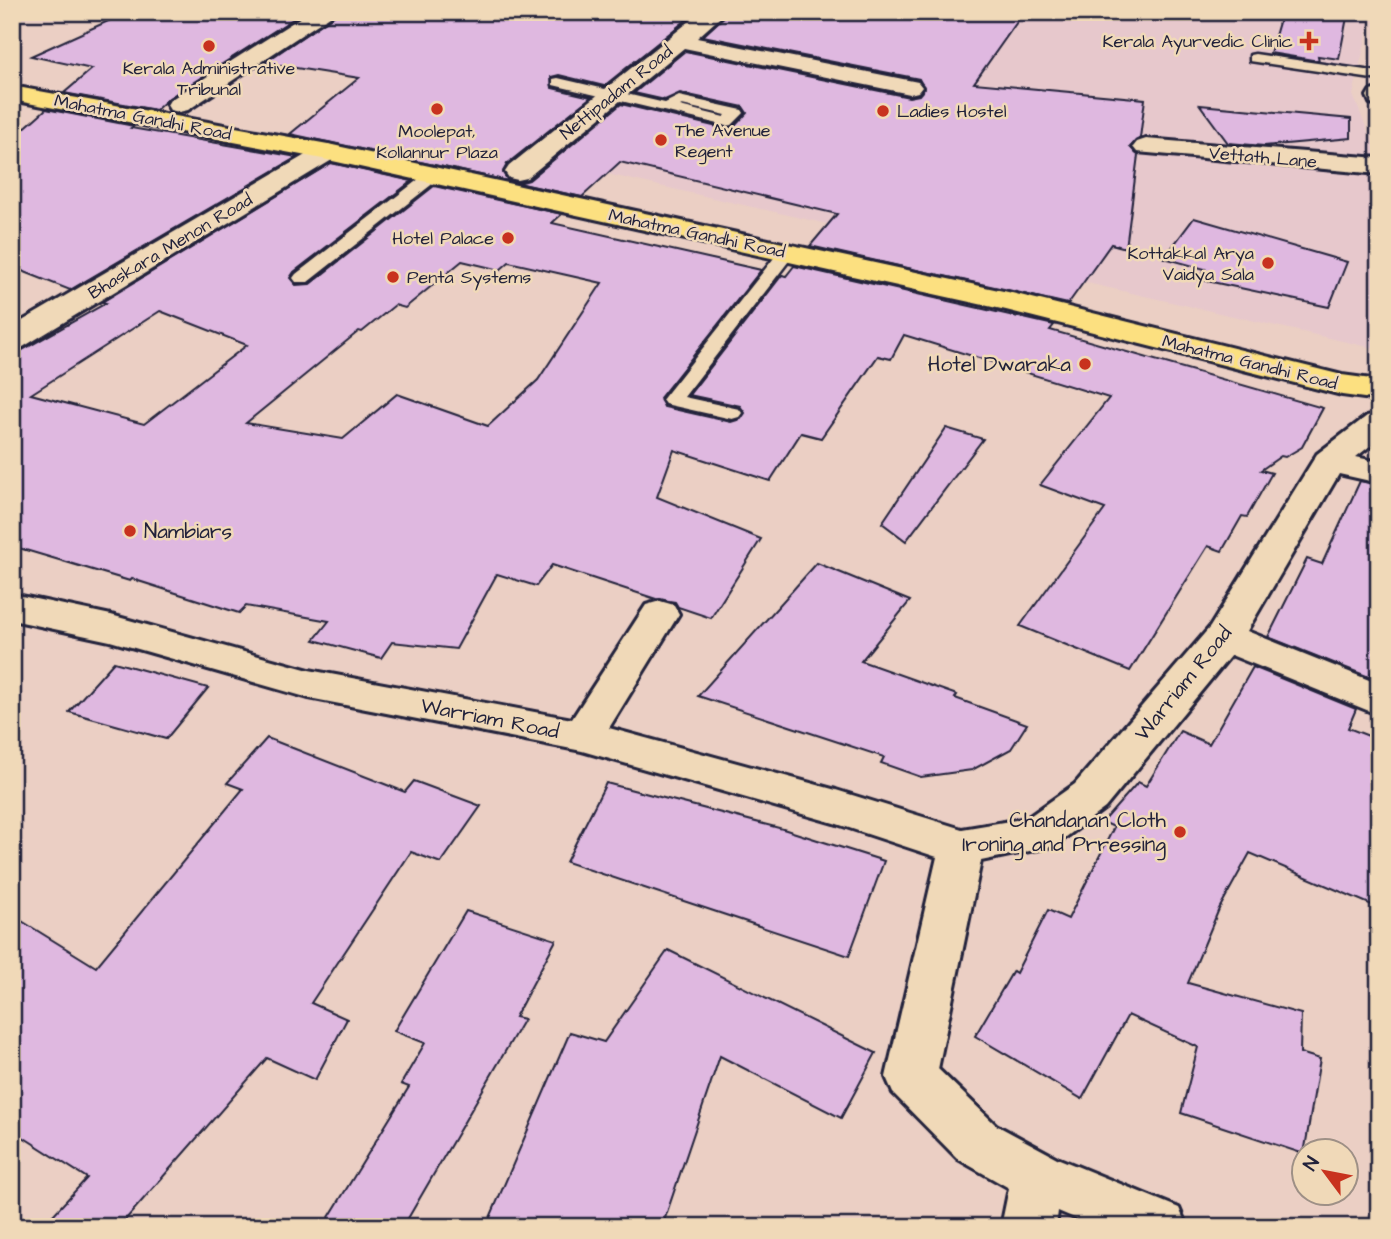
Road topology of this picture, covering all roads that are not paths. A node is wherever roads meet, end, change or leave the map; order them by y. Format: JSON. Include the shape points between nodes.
{"nodes":[{"id":1,"x":325,"y":12,"type":"edge"},
{"id":2,"x":715,"y":12,"type":"edge"},
{"id":3,"x":681,"y":41,"type":"junction"},
{"id":4,"x":1255,"y":58,"type":"dead end"},
{"id":5,"x":12,"y":73,"type":"edge"},
{"id":6,"x":1379,"y":76,"type":"edge"},
{"id":7,"x":558,"y":82,"type":"dead end"},
{"id":8,"x":910,"y":87,"type":"dead end"},
{"id":9,"x":12,"y":93,"type":"edge"},
{"id":10,"x":611,"y":94,"type":"junction"},
{"id":11,"x":179,"y":105,"type":"junction"},
{"id":12,"x":668,"y":108,"type":"dead end"},
{"id":13,"x":1146,"y":147,"type":"dead end"},
{"id":14,"x":328,"y":152,"type":"junction"},
{"id":15,"x":1379,"y":166,"type":"edge"},
{"id":16,"x":434,"y":175,"type":"junction"},
{"id":17,"x":508,"y":181,"type":"junction"},
{"id":18,"x":787,"y":253,"type":"junction"},
{"id":19,"x":302,"y":278,"type":"dead end"},
{"id":20,"x":1228,"y":330,"type":"dead end"},
{"id":21,"x":12,"y":340,"type":"edge"},
{"id":22,"x":1379,"y":390,"type":"edge"},
{"id":23,"x":732,"y":413,"type":"dead end"},
{"id":24,"x":1379,"y":423,"type":"edge"},
{"id":25,"x":1329,"y":461,"type":"junction"},
{"id":26,"x":1379,"y":473,"type":"edge"},
{"id":27,"x":12,"y":607,"type":"edge"},
{"id":28,"x":660,"y":614,"type":"dead end"},
{"id":29,"x":1224,"y":637,"type":"junction"},
{"id":30,"x":1379,"y":700,"type":"edge"},
{"id":31,"x":582,"y":736,"type":"junction"},
{"id":32,"x":962,"y":847,"type":"junction"},
{"id":33,"x":1033,"y":1202,"type":"edge"},
{"id":34,"x":1160,"y":1227,"type":"edge"}],
"edges":[{"from":1,"to":11,"type":"street"},
{"from":2,"to":3,"type":"street","name":"Nettipadam Road"},
{"from":3,"to":8,"type":"street"},
{"from":3,"to":10,"type":"street","name":"Nettipadam Road"},
{"from":4,"to":6,"type":"lane"},
{"from":5,"to":11,"type":"main road","name":"Mahatma Gandhi Road"},
{"from":7,"to":10,"type":"lane"},
{"from":9,"to":14,"type":"main road","name":"Mahatma Gandhi Road"},
{"from":10,"to":12,"type":"lane"},
{"from":10,"to":17,"type":"street","name":"Nettipadam Road"},
{"from":11,"to":17,"type":"main road","name":"Mahatma Gandhi Road"},
{"from":13,"to":15,"type":"street","name":"Vettath Lane"},
{"from":14,"to":16,"type":"main road","name":"Mahatma Gandhi Road"},
{"from":14,"to":21,"type":"street","name":"Bhaskara Menon Road"},
{"from":16,"to":17,"type":"main road","name":"Mahatma Gandhi Road"},
{"from":16,"to":19,"type":"lane"},
{"from":17,"to":18,"type":"main road","name":"Mahatma Gandhi Road"},
{"from":17,"to":20,"type":"main road","name":"Mahatma Gandhi Road","via":[[1014,278]]},
{"from":18,"to":22,"type":"main road","name":"Mahatma Gandhi Road"},
{"from":18,"to":23,"type":"lane","via":[[673,400]]},
{"from":24,"to":25,"type":"street","name":"Warriam Road"},
{"from":25,"to":26,"type":"street"},
{"from":25,"to":29,"type":"street","name":"Warriam Road"},
{"from":27,"to":31,"type":"street","name":"Warriam Road","via":[[111,628],[309,684]]},
{"from":28,"to":31,"type":"street"},
{"from":29,"to":30,"type":"street"},
{"from":29,"to":32,"type":"street","name":"Warriam Road","via":[[1090,796],[1038,834]]},
{"from":31,"to":32,"type":"street","name":"Warriam Road"},
{"from":32,"to":33,"type":"street","via":[[911,1077]]},
{"from":33,"to":34,"type":"street"}]}
